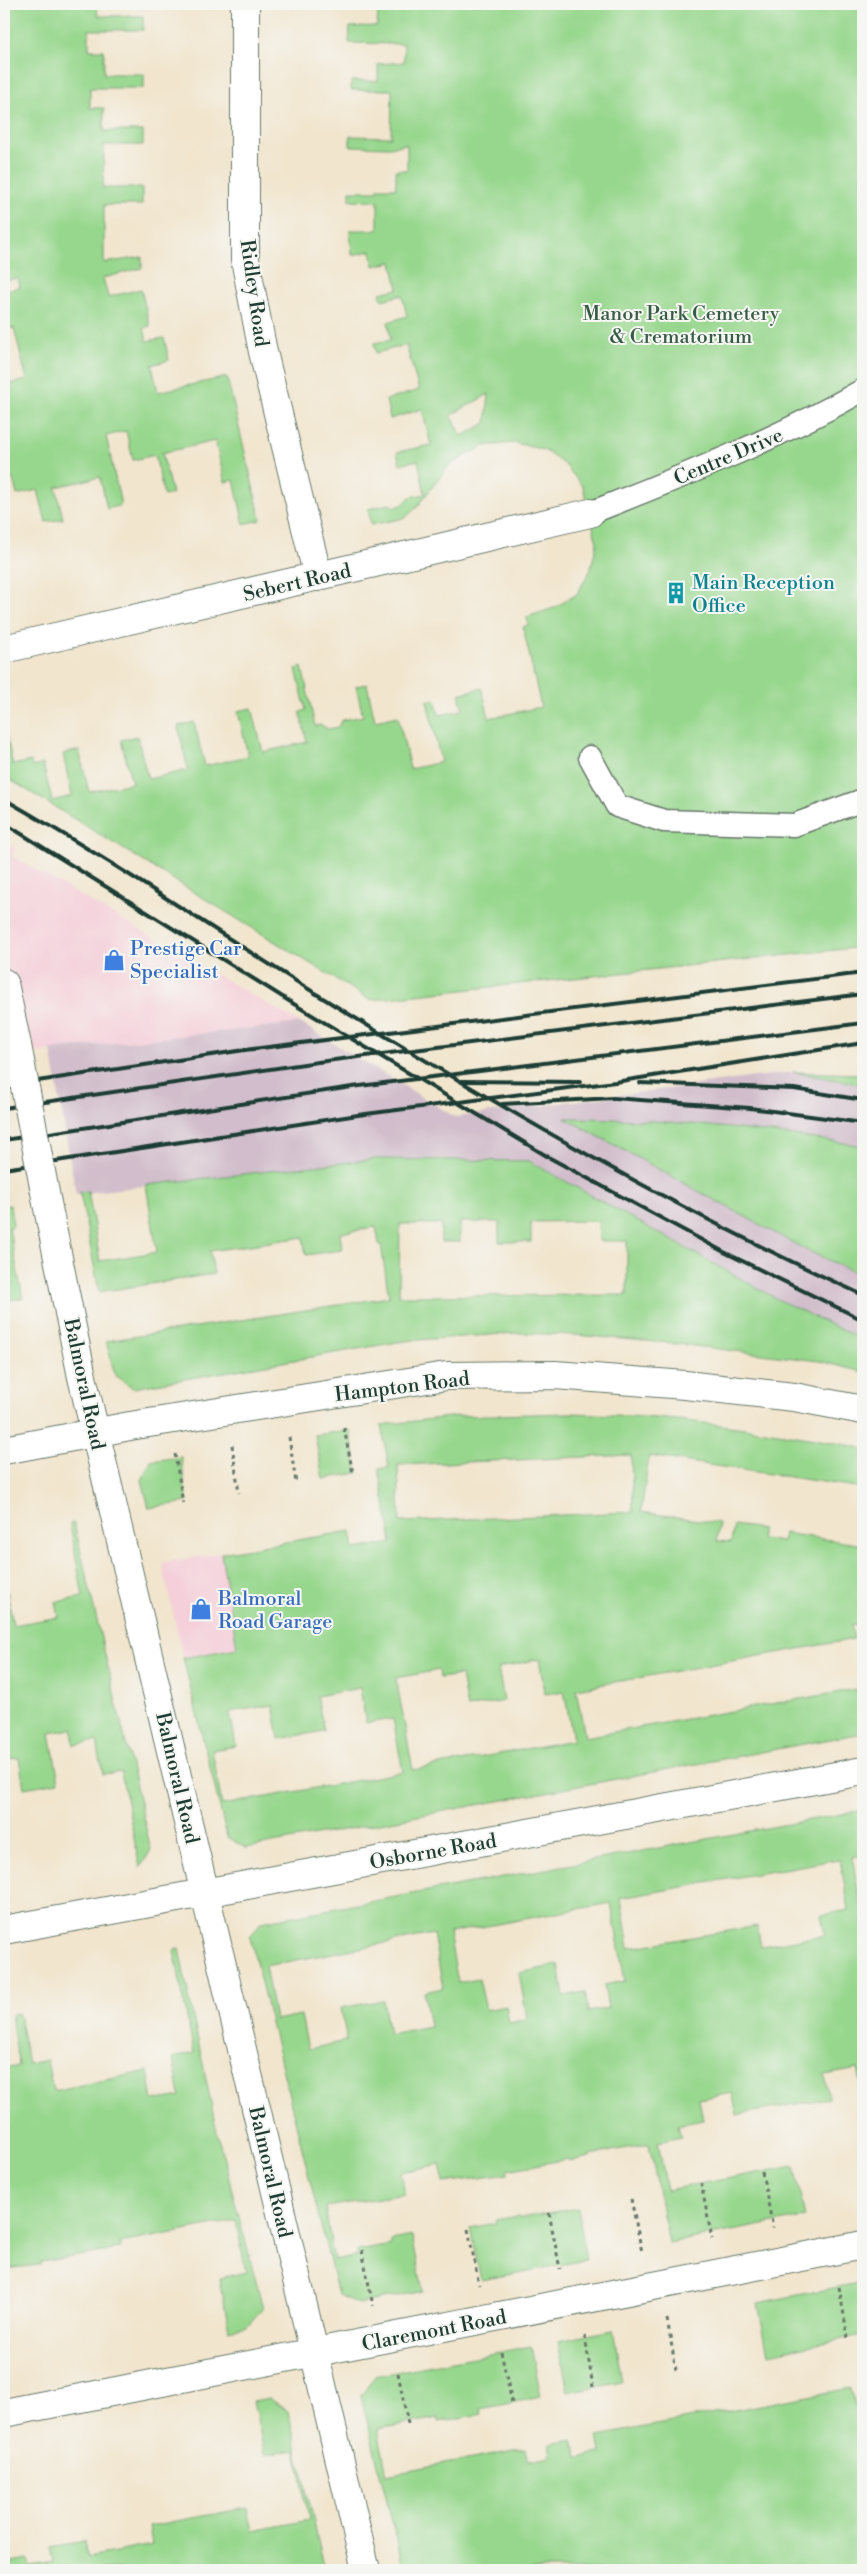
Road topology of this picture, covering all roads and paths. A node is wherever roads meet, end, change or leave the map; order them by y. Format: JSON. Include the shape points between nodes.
{"nodes":[{"id":1,"x":246,"y":4,"type":"edge"},
{"id":2,"x":863,"y":390,"type":"edge"},
{"id":3,"x":590,"y":513,"type":"joint"},
{"id":4,"x":318,"y":577,"type":"junction"},
{"id":5,"x":4,"y":649,"type":"edge"},
{"id":6,"x":590,"y":757,"type":"dead end"},
{"id":7,"x":863,"y":800,"type":"edge"},
{"id":8,"x":4,"y":983,"type":"edge"},
{"id":9,"x":863,"y":1410,"type":"edge"},
{"id":10,"x":343,"y":1423,"type":"dead end"},
{"id":11,"x":288,"y":1431,"type":"dead end"},
{"id":12,"x":95,"y":1433,"type":"junction"},
{"id":13,"x":232,"y":1440,"type":"dead end"},
{"id":14,"x":174,"y":1448,"type":"dead end"},
{"id":15,"x":4,"y":1450,"type":"edge"},
{"id":16,"x":353,"y":1474,"type":"dead end"},
{"id":17,"x":296,"y":1484,"type":"dead end"},
{"id":18,"x":239,"y":1493,"type":"dead end"},
{"id":19,"x":183,"y":1503,"type":"dead end"},
{"id":20,"x":863,"y":1771,"type":"edge"},
{"id":21,"x":205,"y":1892,"type":"junction"},
{"id":22,"x":4,"y":1930,"type":"edge"},
{"id":23,"x":762,"y":2172,"type":"dead end"},
{"id":24,"x":701,"y":2184,"type":"dead end"},
{"id":25,"x":631,"y":2198,"type":"dead end"},
{"id":26,"x":549,"y":2213,"type":"dead end"},
{"id":27,"x":468,"y":2229,"type":"dead end"},
{"id":28,"x":774,"y":2232,"type":"dead end"},
{"id":29,"x":712,"y":2244,"type":"dead end"},
{"id":30,"x":863,"y":2245,"type":"edge"},
{"id":31,"x":362,"y":2250,"type":"dead end"},
{"id":32,"x":643,"y":2258,"type":"dead end"},
{"id":33,"x":561,"y":2273,"type":"dead end"},
{"id":34,"x":838,"y":2280,"type":"dead end"},
{"id":35,"x":480,"y":2289,"type":"dead end"},
{"id":36,"x":374,"y":2310,"type":"dead end"},
{"id":37,"x":665,"y":2313,"type":"dead end"},
{"id":38,"x":584,"y":2329,"type":"dead end"},
{"id":39,"x":848,"y":2338,"type":"dead end"},
{"id":40,"x":500,"y":2345,"type":"dead end"},
{"id":41,"x":313,"y":2353,"type":"junction"},
{"id":42,"x":397,"y":2366,"type":"dead end"},
{"id":43,"x":676,"y":2370,"type":"dead end"},
{"id":44,"x":593,"y":2387,"type":"dead end"},
{"id":45,"x":512,"y":2403,"type":"dead end"},
{"id":46,"x":4,"y":2413,"type":"edge"},
{"id":47,"x":408,"y":2424,"type":"dead end"},
{"id":48,"x":366,"y":2570,"type":"edge"}],
"edges":[{"from":1,"to":4,"type":"street","name":"Ridley Road","via":[[245,259],[263,352]]},
{"from":2,"to":3,"type":"lane","name":"Centre Drive","via":[[809,421],[723,460]]},
{"from":3,"to":4,"type":"street","name":"Sebert Road"},
{"from":4,"to":5,"type":"street","name":"Sebert Road"},
{"from":6,"to":7,"type":"lane","via":[[617,806],[664,821],[794,825]]},
{"from":8,"to":12,"type":"street","name":"Balmoral Road","bridge":true},
{"from":9,"to":12,"type":"street","name":"Hampton Road","via":[[794,1397],[686,1384],[555,1375],[446,1376]]},
{"from":10,"to":16,"type":"path"},
{"from":11,"to":17,"type":"path"},
{"from":12,"to":15,"type":"street","name":"Hampton Road"},
{"from":12,"to":21,"type":"street","name":"Balmoral Road"},
{"from":13,"to":18,"type":"path"},
{"from":14,"to":19,"type":"path"},
{"from":20,"to":21,"type":"street","name":"Osborne Road"},
{"from":21,"to":22,"type":"street","name":"Osborne Road"},
{"from":21,"to":41,"type":"street","name":"Balmoral Road"},
{"from":23,"to":28,"type":"path"},
{"from":24,"to":29,"type":"path"},
{"from":25,"to":32,"type":"path"},
{"from":26,"to":33,"type":"path"},
{"from":27,"to":35,"type":"path"},
{"from":30,"to":41,"type":"street","name":"Claremont Road"},
{"from":31,"to":36,"type":"path"},
{"from":34,"to":39,"type":"path"},
{"from":37,"to":43,"type":"path"},
{"from":38,"to":44,"type":"path"},
{"from":40,"to":45,"type":"path"},
{"from":41,"to":46,"type":"street","name":"Claremont Road"},
{"from":41,"to":48,"type":"street","name":"Balmoral Road"},
{"from":42,"to":47,"type":"path"}]}
